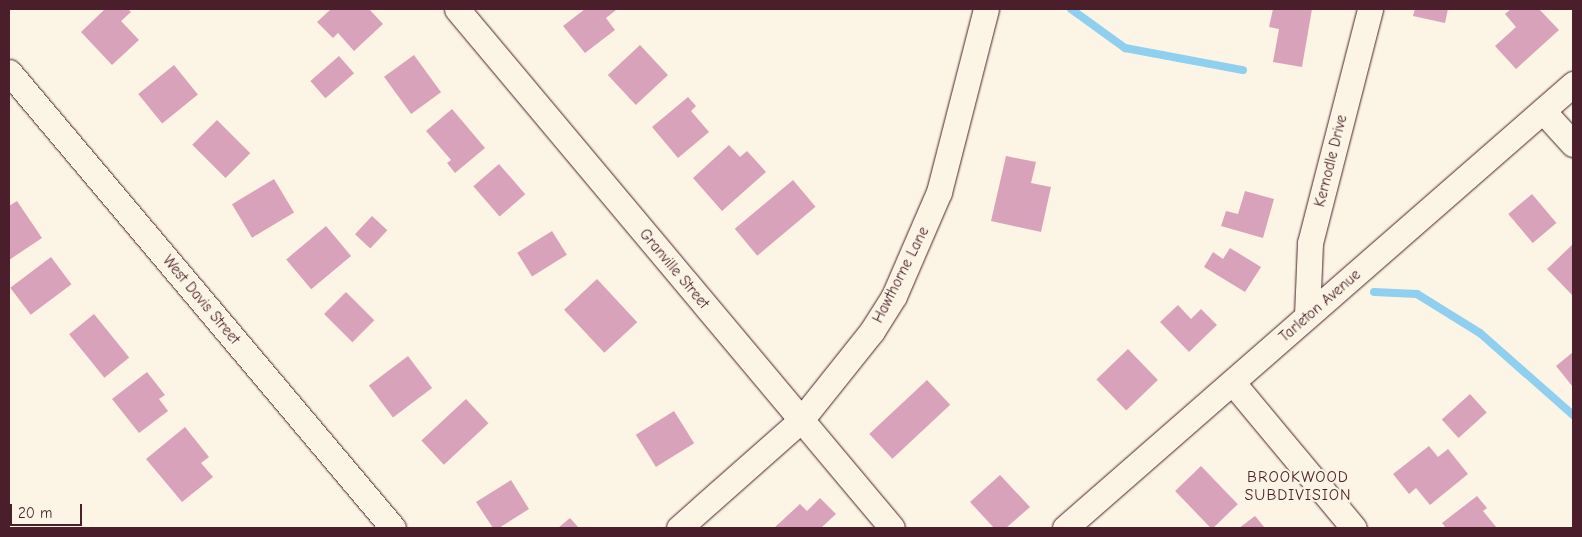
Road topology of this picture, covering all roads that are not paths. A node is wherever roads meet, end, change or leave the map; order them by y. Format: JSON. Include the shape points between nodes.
{"nodes":[{"id":1,"x":457,"y":9,"type":"edge"},
{"id":2,"x":986,"y":9,"type":"edge"},
{"id":3,"x":1370,"y":9,"type":"edge"},
{"id":4,"x":9,"y":72,"type":"edge"},
{"id":5,"x":1573,"y":84,"type":"edge"},
{"id":6,"x":1543,"y":110,"type":"junction"},
{"id":7,"x":1573,"y":144,"type":"edge"},
{"id":8,"x":1308,"y":315,"type":"junction"},
{"id":9,"x":1233,"y":383,"type":"junction"},
{"id":10,"x":801,"y":420,"type":"junction"},
{"id":11,"x":393,"y":528,"type":"edge"},
{"id":12,"x":680,"y":528,"type":"edge"},
{"id":13,"x":892,"y":528,"type":"edge"},
{"id":14,"x":1066,"y":528,"type":"edge"},
{"id":15,"x":1354,"y":528,"type":"edge"}],
"edges":[{"from":1,"to":10,"type":"street","name":"Granville Street"},
{"from":2,"to":10,"type":"street","name":"Hawthorne Lane","via":[[962,113],[923,234],[894,296],[872,331]]},
{"from":3,"to":8,"type":"street","name":"Kernodle Drive","via":[[1310,243]]},
{"from":4,"to":11,"type":"street","name":"West Davis Street"},
{"from":5,"to":6,"type":"street","name":"Tarleton Avenue"},
{"from":6,"to":7,"type":"street"},
{"from":6,"to":8,"type":"street","name":"Tarleton Avenue"},
{"from":8,"to":9,"type":"street","name":"Tarleton Avenue"},
{"from":9,"to":14,"type":"street","name":"Tarleton Avenue"},
{"from":9,"to":15,"type":"street"},
{"from":10,"to":12,"type":"street","name":"Hawthorne Lane"},
{"from":10,"to":13,"type":"street","name":"Granville Street"}]}
